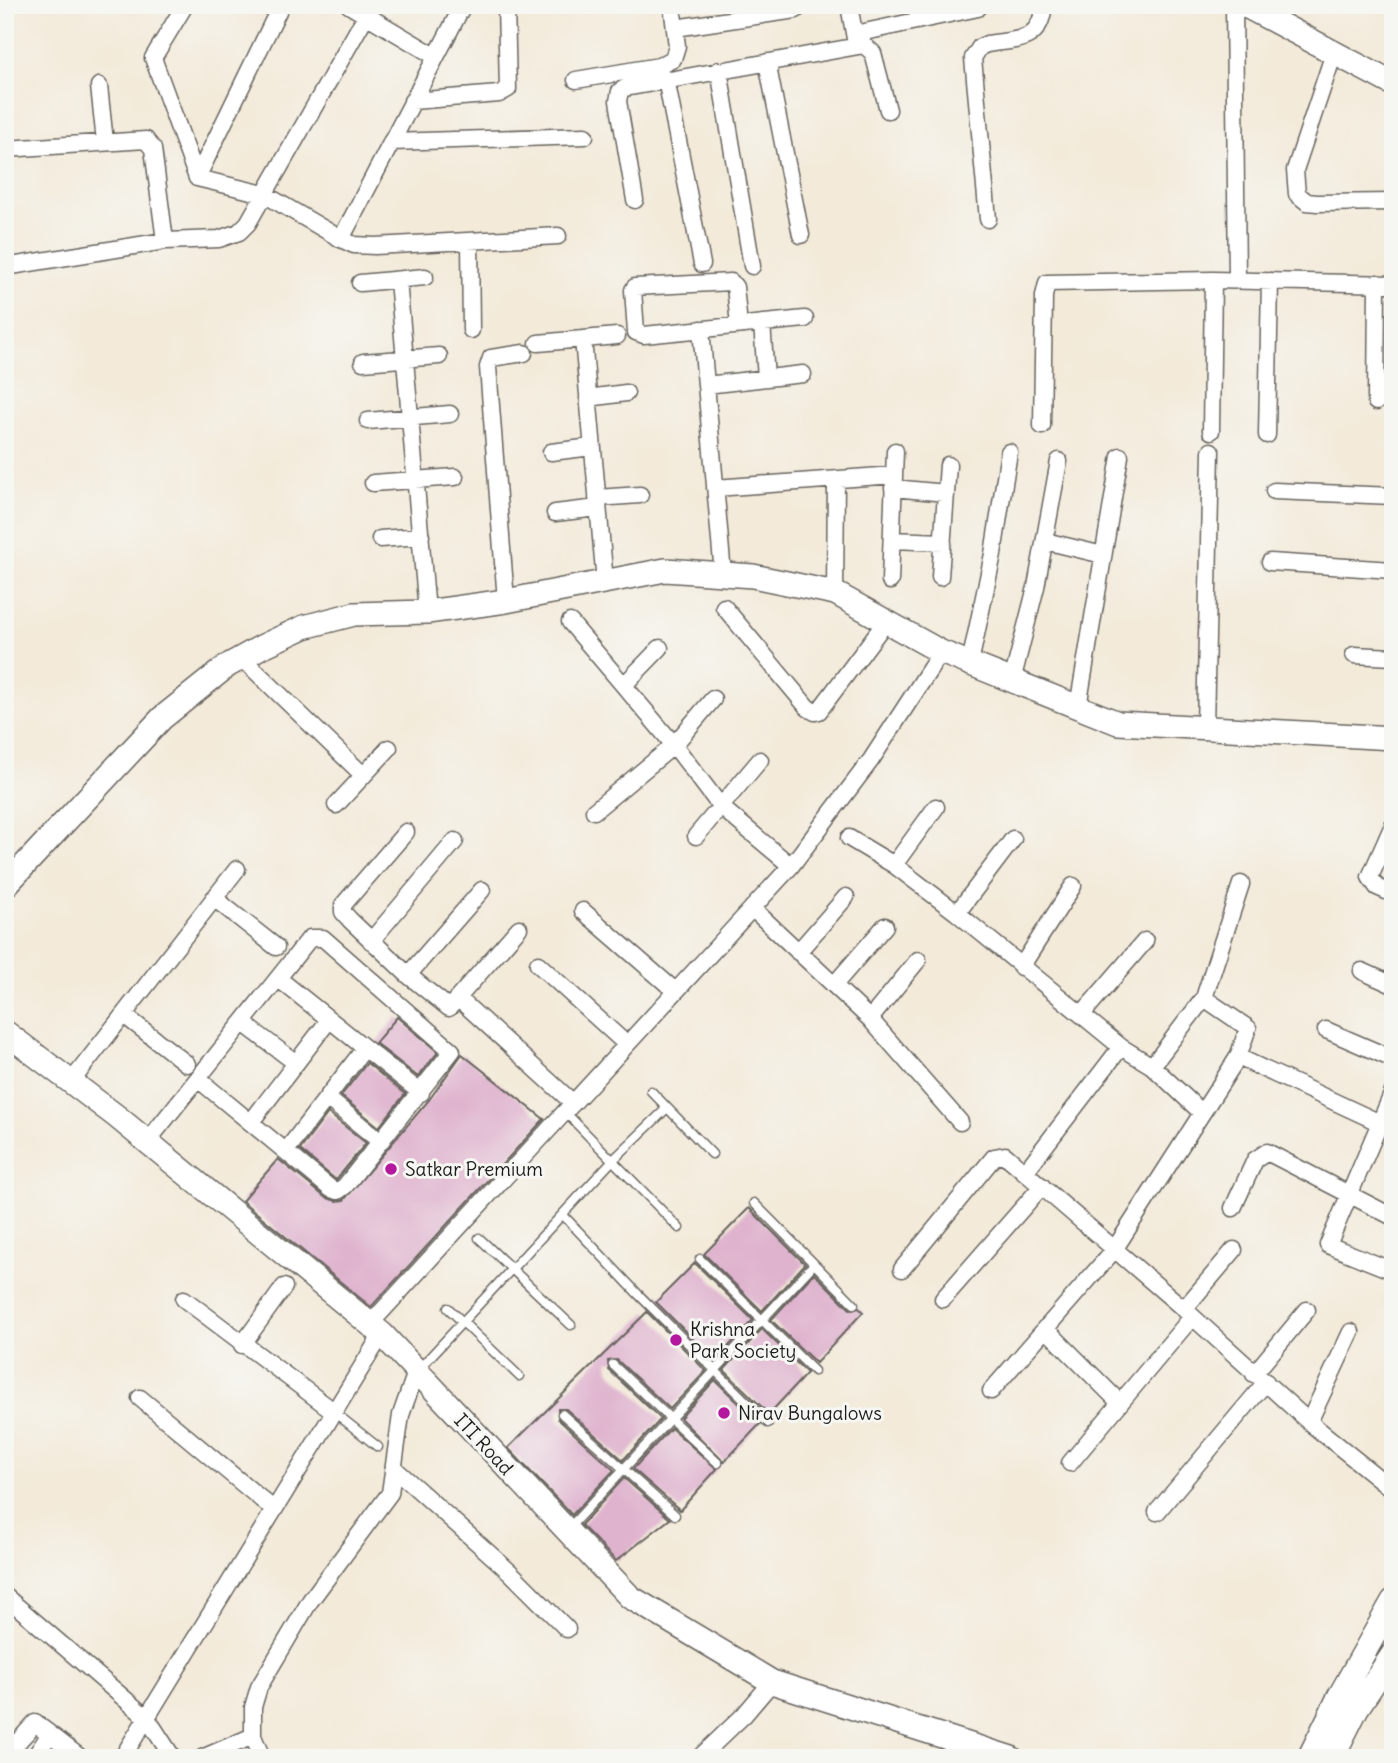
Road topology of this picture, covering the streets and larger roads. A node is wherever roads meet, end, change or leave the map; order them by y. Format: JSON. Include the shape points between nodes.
{"nodes":[{"id":1,"x":185,"y":5,"type":"edge"},
{"id":2,"x":282,"y":5,"type":"edge"},
{"id":3,"x":349,"y":5,"type":"edge"},
{"id":4,"x":463,"y":5,"type":"edge"},
{"id":5,"x":506,"y":5,"type":"edge"},
{"id":6,"x":672,"y":5,"type":"edge"},
{"id":7,"x":849,"y":5,"type":"edge"},
{"id":8,"x":1044,"y":5,"type":"edge"},
{"id":9,"x":1234,"y":5,"type":"edge"},
{"id":10,"x":1244,"y":5,"type":"edge"},
{"id":11,"x":978,"y":8,"type":"dead end"},
{"id":12,"x":764,"y":10,"type":"edge"},
{"id":13,"x":796,"y":10,"type":"dead end"},
{"id":14,"x":369,"y":11,"type":"edge"},
{"id":15,"x":675,"y":28,"type":"junction"},
{"id":16,"x":855,"y":40,"type":"junction"},
{"id":17,"x":1334,"y":53,"type":"junction"},
{"id":18,"x":435,"y":56,"type":"junction"},
{"id":19,"x":767,"y":62,"type":"junction"},
{"id":20,"x":719,"y":70,"type":"junction"},
{"id":21,"x":666,"y":79,"type":"junction"},
{"id":22,"x":576,"y":80,"type":"dead end"},
{"id":23,"x":1393,"y":84,"type":"edge"},
{"id":24,"x":99,"y":86,"type":"dead end"},
{"id":25,"x":412,"y":101,"type":"junction"},
{"id":26,"x":888,"y":110,"type":"dead end"},
{"id":27,"x":585,"y":136,"type":"dead end"},
{"id":28,"x":105,"y":142,"type":"junction"},
{"id":29,"x":391,"y":142,"type":"junction"},
{"id":30,"x":5,"y":149,"type":"edge"},
{"id":31,"x":197,"y":178,"type":"junction"},
{"id":32,"x":264,"y":194,"type":"junction"},
{"id":33,"x":635,"y":200,"type":"dead end"},
{"id":34,"x":1393,"y":202,"type":"edge"},
{"id":35,"x":988,"y":219,"type":"dead end"},
{"id":36,"x":801,"y":235,"type":"dead end"},
{"id":37,"x":558,"y":236,"type":"dead end"},
{"id":38,"x":341,"y":239,"type":"junction"},
{"id":39,"x":165,"y":241,"type":"junction"},
{"id":40,"x":470,"y":241,"type":"junction"},
{"id":41,"x":702,"y":264,"type":"dead end"},
{"id":42,"x":752,"y":266,"type":"dead end"},
{"id":43,"x":5,"y":267,"type":"edge"},
{"id":44,"x":425,"y":277,"type":"dead end"},
{"id":45,"x":398,"y":279,"type":"junction"},
{"id":46,"x":1213,"y":280,"type":"junction"},
{"id":47,"x":1237,"y":280,"type":"junction"},
{"id":48,"x":1270,"y":281,"type":"junction"},
{"id":49,"x":360,"y":283,"type":"dead end"},
{"id":50,"x":1385,"y":283,"type":"edge"},
{"id":51,"x":805,"y":318,"type":"dead end"},
{"id":52,"x":762,"y":323,"type":"junction"},
{"id":53,"x":738,"y":325,"type":"junction"},
{"id":54,"x":701,"y":329,"type":"junction"},
{"id":55,"x":471,"y":330,"type":"dead end"},
{"id":56,"x":617,"y":336,"type":"dead end"},
{"id":57,"x":583,"y":339,"type":"junction"},
{"id":58,"x":538,"y":343,"type":"dead end"},
{"id":59,"x":524,"y":353,"type":"dead end"},
{"id":60,"x":439,"y":356,"type":"dead end"},
{"id":61,"x":405,"y":359,"type":"junction"},
{"id":62,"x":363,"y":362,"type":"dead end"},
{"id":63,"x":803,"y":374,"type":"dead end"},
{"id":64,"x":766,"y":378,"type":"junction"},
{"id":65,"x":706,"y":385,"type":"junction"},
{"id":66,"x":626,"y":393,"type":"dead end"},
{"id":67,"x":588,"y":398,"type":"junction"},
{"id":68,"x":1376,"y":402,"type":"dead end"},
{"id":69,"x":450,"y":414,"type":"dead end"},
{"id":70,"x":410,"y":418,"type":"junction"},
{"id":71,"x":368,"y":421,"type":"dead end"},
{"id":72,"x":1042,"y":426,"type":"dead end"},
{"id":73,"x":1211,"y":431,"type":"dead end"},
{"id":74,"x":1267,"y":435,"type":"dead end"},
{"id":75,"x":592,"y":447,"type":"junction"},
{"id":76,"x":895,"y":451,"type":"dead end"},
{"id":77,"x":1211,"y":451,"type":"dead end"},
{"id":78,"x":551,"y":452,"type":"dead end"},
{"id":79,"x":1009,"y":452,"type":"dead end"},
{"id":80,"x":1120,"y":456,"type":"dead end"},
{"id":81,"x":1059,"y":461,"type":"dead end"},
{"id":82,"x":948,"y":466,"type":"dead end"},
{"id":83,"x":455,"y":477,"type":"dead end"},
{"id":84,"x":415,"y":480,"type":"junction"},
{"id":85,"x":836,"y":480,"type":"junction"},
{"id":86,"x":894,"y":482,"type":"junction"},
{"id":87,"x":373,"y":483,"type":"dead end"},
{"id":88,"x":715,"y":488,"type":"junction"},
{"id":89,"x":1274,"y":491,"type":"dead end"},
{"id":90,"x":946,"y":493,"type":"junction"},
{"id":91,"x":640,"y":495,"type":"dead end"},
{"id":92,"x":1393,"y":496,"type":"edge"},
{"id":93,"x":598,"y":503,"type":"junction"},
{"id":94,"x":555,"y":513,"type":"dead end"},
{"id":95,"x":421,"y":536,"type":"junction"},
{"id":96,"x":380,"y":539,"type":"dead end"},
{"id":97,"x":892,"y":540,"type":"junction"},
{"id":98,"x":1045,"y":541,"type":"junction"},
{"id":99,"x":943,"y":542,"type":"junction"},
{"id":100,"x":1103,"y":555,"type":"junction"},
{"id":101,"x":1270,"y":562,"type":"dead end"},
{"id":102,"x":1393,"y":570,"type":"edge"},
{"id":103,"x":723,"y":574,"type":"junction"},
{"id":104,"x":940,"y":577,"type":"dead end"},
{"id":105,"x":890,"y":581,"type":"dead end"},
{"id":106,"x":605,"y":582,"type":"junction"},
{"id":107,"x":835,"y":593,"type":"junction"},
{"id":108,"x":506,"y":601,"type":"junction"},
{"id":109,"x":724,"y":607,"type":"dead end"},
{"id":110,"x":427,"y":612,"type":"junction"},
{"id":111,"x":887,"y":620,"type":"junction"},
{"id":112,"x":570,"y":622,"type":"dead end"},
{"id":113,"x":660,"y":648,"type":"dead end"},
{"id":114,"x":941,"y":652,"type":"junction"},
{"id":115,"x":1354,"y":655,"type":"dead end"},
{"id":116,"x":1393,"y":656,"type":"edge"},
{"id":117,"x":242,"y":658,"type":"junction"},
{"id":118,"x":970,"y":663,"type":"junction"},
{"id":119,"x":1012,"y":681,"type":"junction"},
{"id":120,"x":624,"y":685,"type":"junction"},
{"id":121,"x":713,"y":699,"type":"dead end"},
{"id":122,"x":1078,"y":707,"type":"junction"},
{"id":123,"x":1205,"y":728,"type":"junction"},
{"id":124,"x":1393,"y":738,"type":"edge"},
{"id":125,"x":674,"y":746,"type":"junction"},
{"id":126,"x":389,"y":748,"type":"dead end"},
{"id":127,"x":760,"y":760,"type":"dead end"},
{"id":128,"x":363,"y":775,"type":"junction"},
{"id":129,"x":336,"y":805,"type":"dead end"},
{"id":130,"x":721,"y":807,"type":"junction"},
{"id":131,"x":936,"y":807,"type":"dead end"},
{"id":132,"x":594,"y":811,"type":"dead end"},
{"id":133,"x":1393,"y":825,"type":"edge"},
{"id":134,"x":406,"y":832,"type":"dead end"},
{"id":135,"x":696,"y":836,"type":"dead end"},
{"id":136,"x":849,"y":838,"type":"dead end"},
{"id":137,"x":1013,"y":839,"type":"dead end"},
{"id":138,"x":455,"y":841,"type":"dead end"},
{"id":139,"x":894,"y":865,"type":"junction"},
{"id":140,"x":791,"y":866,"type":"junction"},
{"id":141,"x":237,"y":869,"type":"dead end"},
{"id":142,"x":1241,"y":884,"type":"dead end"},
{"id":143,"x":5,"y":886,"type":"edge"},
{"id":144,"x":1073,"y":886,"type":"dead end"},
{"id":145,"x":482,"y":890,"type":"dead end"},
{"id":146,"x":1393,"y":894,"type":"edge"},
{"id":147,"x":846,"y":897,"type":"dead end"},
{"id":148,"x":215,"y":898,"type":"junction"},
{"id":149,"x":752,"y":908,"type":"junction"},
{"id":150,"x":583,"y":911,"type":"dead end"},
{"id":151,"x":957,"y":913,"type":"junction"},
{"id":152,"x":885,"y":926,"type":"dead end"},
{"id":153,"x":519,"y":928,"type":"dead end"},
{"id":154,"x":371,"y":941,"type":"junction"},
{"id":155,"x":1145,"y":941,"type":"dead end"},
{"id":156,"x":276,"y":947,"type":"dead end"},
{"id":157,"x":798,"y":952,"type":"junction"},
{"id":158,"x":918,"y":960,"type":"dead end"},
{"id":159,"x":538,"y":964,"type":"dead end"},
{"id":160,"x":1021,"y":967,"type":"junction"},
{"id":161,"x":1362,"y":971,"type":"dead end"},
{"id":162,"x":408,"y":975,"type":"junction"},
{"id":163,"x":279,"y":979,"type":"junction"},
{"id":164,"x":834,"y":985,"type":"junction"},
{"id":165,"x":1393,"y":985,"type":"edge"},
{"id":166,"x":674,"y":990,"type":"junction"},
{"id":167,"x":1204,"y":998,"type":"junction"},
{"id":168,"x":459,"y":999,"type":"junction"},
{"id":169,"x":1083,"y":1013,"type":"junction"},
{"id":170,"x":124,"y":1014,"type":"junction"},
{"id":171,"x":870,"y":1019,"type":"junction"},
{"id":172,"x":329,"y":1020,"type":"junction"},
{"id":173,"x":243,"y":1023,"type":"junction"},
{"id":174,"x":1326,"y":1030,"type":"dead end"},
{"id":175,"x":6,"y":1031,"type":"edge"},
{"id":176,"x":625,"y":1044,"type":"junction"},
{"id":177,"x":1121,"y":1047,"type":"junction"},
{"id":178,"x":363,"y":1049,"type":"junction"},
{"id":179,"x":1238,"y":1057,"type":"junction"},
{"id":180,"x":1393,"y":1059,"type":"edge"},
{"id":181,"x":296,"y":1063,"type":"junction"},
{"id":182,"x":187,"y":1064,"type":"dead end"},
{"id":183,"x":1152,"y":1066,"type":"junction"},
{"id":184,"x":198,"y":1079,"type":"junction"},
{"id":185,"x":71,"y":1082,"type":"junction"},
{"id":186,"x":1393,"y":1091,"type":"edge"},
{"id":187,"x":421,"y":1093,"type":"junction"},
{"id":188,"x":327,"y":1098,"type":"junction"},
{"id":189,"x":568,"y":1107,"type":"junction"},
{"id":190,"x":1202,"y":1113,"type":"junction"},
{"id":191,"x":251,"y":1122,"type":"junction"},
{"id":192,"x":960,"y":1122,"type":"dead end"},
{"id":193,"x":1386,"y":1126,"type":"edge"},
{"id":194,"x":147,"y":1142,"type":"junction"},
{"id":195,"x":381,"y":1142,"type":"junction"},
{"id":196,"x":286,"y":1152,"type":"junction"},
{"id":197,"x":1025,"y":1172,"type":"junction"},
{"id":198,"x":1042,"y":1186,"type":"junction"},
{"id":199,"x":1349,"y":1196,"type":"junction"},
{"id":200,"x":1233,"y":1208,"type":"dead end"},
{"id":201,"x":1393,"y":1217,"type":"edge"},
{"id":202,"x":1114,"y":1250,"type":"junction"},
{"id":203,"x":1234,"y":1250,"type":"dead end"},
{"id":204,"x":902,"y":1269,"type":"dead end"},
{"id":205,"x":1393,"y":1271,"type":"edge"},
{"id":206,"x":284,"y":1287,"type":"dead end"},
{"id":207,"x":184,"y":1299,"type":"dead end"},
{"id":208,"x":943,"y":1299,"type":"dead end"},
{"id":209,"x":1307,"y":1310,"type":"dead end"},
{"id":210,"x":1188,"y":1313,"type":"junction"},
{"id":211,"x":1045,"y":1328,"type":"junction"},
{"id":212,"x":376,"y":1329,"type":"junction"},
{"id":213,"x":1351,"y":1332,"type":"dead end"},
{"id":214,"x":242,"y":1345,"type":"junction"},
{"id":215,"x":416,"y":1372,"type":"junction"},
{"id":216,"x":1260,"y":1378,"type":"junction"},
{"id":217,"x":991,"y":1391,"type":"dead end"},
{"id":218,"x":140,"y":1398,"type":"dead end"},
{"id":219,"x":1120,"y":1404,"type":"junction"},
{"id":220,"x":332,"y":1410,"type":"junction"},
{"id":221,"x":1309,"y":1422,"type":"junction"},
{"id":222,"x":1070,"y":1463,"type":"dead end"},
{"id":223,"x":395,"y":1469,"type":"junction"},
{"id":224,"x":1393,"y":1490,"type":"edge"},
{"id":225,"x":273,"y":1509,"type":"junction"},
{"id":226,"x":1157,"y":1512,"type":"dead end"},
{"id":227,"x":5,"y":1596,"type":"edge"},
{"id":228,"x":1393,"y":1601,"type":"edge"},
{"id":229,"x":567,"y":1629,"type":"dead end"},
{"id":230,"x":1393,"y":1654,"type":"edge"},
{"id":231,"x":772,"y":1682,"type":"junction"},
{"id":232,"x":147,"y":1718,"type":"junction"},
{"id":233,"x":50,"y":1734,"type":"junction"},
{"id":234,"x":253,"y":1737,"type":"junction"},
{"id":235,"x":5,"y":1756,"type":"edge"},
{"id":236,"x":34,"y":1758,"type":"edge"},
{"id":237,"x":81,"y":1758,"type":"edge"},
{"id":238,"x":122,"y":1758,"type":"edge"},
{"id":239,"x":173,"y":1758,"type":"edge"},
{"id":240,"x":202,"y":1758,"type":"edge"},
{"id":241,"x":262,"y":1758,"type":"edge"},
{"id":242,"x":699,"y":1758,"type":"edge"},
{"id":243,"x":1012,"y":1758,"type":"edge"},
{"id":244,"x":1309,"y":1758,"type":"edge"},
{"id":245,"x":1332,"y":1758,"type":"edge"}],
"edges":[{"from":1,"to":31,"type":"street","via":[[153,58]]},
{"from":2,"to":31,"type":"street"},
{"from":3,"to":14,"type":"street"},
{"from":4,"to":18,"type":"street"},
{"from":5,"to":25,"type":"street","via":[[508,89],[499,94]]},
{"from":6,"to":15,"type":"street"},
{"from":7,"to":16,"type":"street"},
{"from":8,"to":35,"type":"street","via":[[1034,33],[987,44],[975,51],[973,58]]},
{"from":9,"to":47,"type":"street"},
{"from":10,"to":17,"type":"street"},
{"from":11,"to":16,"type":"street"},
{"from":12,"to":13,"type":"street"},
{"from":12,"to":15,"type":"street"},
{"from":14,"to":18,"type":"street"},
{"from":14,"to":32,"type":"street"},
{"from":15,"to":22,"type":"street","via":[[677,54],[667,64]]},
{"from":16,"to":19,"type":"street"},
{"from":16,"to":26,"type":"street","via":[[873,53]]},
{"from":17,"to":23,"type":"street"},
{"from":17,"to":34,"type":"street","via":[[1295,170],[1297,194],[1317,203]]},
{"from":18,"to":25,"type":"street"},
{"from":19,"to":20,"type":"street"},
{"from":19,"to":36,"type":"street"},
{"from":20,"to":21,"type":"street"},
{"from":20,"to":42,"type":"street"},
{"from":21,"to":33,"type":"street","via":[[625,88],[618,95]]},
{"from":21,"to":41,"type":"street"},
{"from":24,"to":28,"type":"street"},
{"from":25,"to":29,"type":"street"},
{"from":27,"to":29,"type":"street"},
{"from":28,"to":30,"type":"street"},
{"from":28,"to":39,"type":"street","via":[[141,139],[150,144]]},
{"from":29,"to":38,"type":"street"},
{"from":31,"to":32,"type":"street"},
{"from":32,"to":38,"type":"street"},
{"from":32,"to":39,"type":"street","via":[[248,223],[230,236]]},
{"from":37,"to":40,"type":"street"},
{"from":38,"to":40,"type":"street","via":[[375,246]]},
{"from":39,"to":43,"type":"street"},
{"from":40,"to":55,"type":"street"},
{"from":44,"to":45,"type":"street"},
{"from":45,"to":49,"type":"street"},
{"from":45,"to":61,"type":"street"},
{"from":46,"to":47,"type":"street"},
{"from":46,"to":72,"type":"street","via":[[1047,283]]},
{"from":46,"to":73,"type":"street"},
{"from":47,"to":48,"type":"street"},
{"from":48,"to":50,"type":"street"},
{"from":48,"to":74,"type":"street"},
{"from":50,"to":68,"type":"street"},
{"from":51,"to":52,"type":"street"},
{"from":52,"to":53,"type":"street"},
{"from":52,"to":64,"type":"street"},
{"from":53,"to":54,"type":"street"},
{"from":53,"to":54,"type":"street","via":[[731,282],[634,288],[639,334]]},
{"from":54,"to":65,"type":"street"},
{"from":56,"to":57,"type":"street"},
{"from":57,"to":58,"type":"street"},
{"from":57,"to":67,"type":"street"},
{"from":59,"to":108,"type":"street","via":[[491,358],[488,367]]},
{"from":60,"to":61,"type":"street"},
{"from":61,"to":62,"type":"street"},
{"from":61,"to":70,"type":"street"},
{"from":63,"to":64,"type":"street"},
{"from":64,"to":65,"type":"street"},
{"from":65,"to":88,"type":"street"},
{"from":66,"to":67,"type":"street"},
{"from":67,"to":75,"type":"street"},
{"from":69,"to":70,"type":"street"},
{"from":70,"to":71,"type":"street"},
{"from":70,"to":84,"type":"street"},
{"from":75,"to":78,"type":"street"},
{"from":75,"to":93,"type":"street"},
{"from":76,"to":86,"type":"street"},
{"from":77,"to":123,"type":"street"},
{"from":79,"to":118,"type":"street"},
{"from":80,"to":100,"type":"street"},
{"from":81,"to":98,"type":"street"},
{"from":82,"to":90,"type":"street"},
{"from":83,"to":84,"type":"street"},
{"from":84,"to":87,"type":"street"},
{"from":84,"to":95,"type":"street"},
{"from":85,"to":86,"type":"street"},
{"from":85,"to":88,"type":"street"},
{"from":85,"to":107,"type":"street"},
{"from":86,"to":90,"type":"street"},
{"from":86,"to":97,"type":"street"},
{"from":88,"to":103,"type":"street"},
{"from":89,"to":92,"type":"street"},
{"from":90,"to":99,"type":"street"},
{"from":91,"to":93,"type":"street"},
{"from":93,"to":94,"type":"street"},
{"from":93,"to":106,"type":"street"},
{"from":95,"to":96,"type":"street"},
{"from":95,"to":110,"type":"street"},
{"from":97,"to":99,"type":"street"},
{"from":97,"to":105,"type":"street"},
{"from":98,"to":100,"type":"street"},
{"from":98,"to":119,"type":"street"},
{"from":99,"to":104,"type":"street"},
{"from":100,"to":122,"type":"street"},
{"from":101,"to":102,"type":"street"},
{"from":103,"to":106,"type":"street","via":[[665,570]]},
{"from":103,"to":107,"type":"street"},
{"from":106,"to":108,"type":"street"},
{"from":107,"to":111,"type":"street"},
{"from":108,"to":110,"type":"street"},
{"from":109,"to":111,"type":"street","via":[[815,712]]},
{"from":110,"to":117,"type":"street","via":[[354,614],[304,627]]},
{"from":111,"to":114,"type":"street"},
{"from":112,"to":120,"type":"street"},
{"from":113,"to":120,"type":"street"},
{"from":114,"to":118,"type":"street"},
{"from":114,"to":140,"type":"street","via":[[871,760]]},
{"from":115,"to":116,"type":"street"},
{"from":117,"to":128,"type":"street"},
{"from":117,"to":143,"type":"street","via":[[162,718]]},
{"from":118,"to":119,"type":"street"},
{"from":119,"to":122,"type":"street"},
{"from":120,"to":125,"type":"street"},
{"from":121,"to":125,"type":"street"},
{"from":122,"to":123,"type":"street","via":[[1118,723]]},
{"from":123,"to":124,"type":"street"},
{"from":125,"to":130,"type":"street"},
{"from":125,"to":132,"type":"street"},
{"from":126,"to":128,"type":"street"},
{"from":127,"to":130,"type":"street"},
{"from":128,"to":129,"type":"street"},
{"from":130,"to":135,"type":"street"},
{"from":130,"to":140,"type":"street"},
{"from":131,"to":139,"type":"street"},
{"from":133,"to":146,"type":"street","via":[[1370,877],[1377,887]]},
{"from":134,"to":154,"type":"street","via":[[343,905],[343,912]]},
{"from":136,"to":139,"type":"street"},
{"from":137,"to":151,"type":"street"},
{"from":138,"to":154,"type":"street"},
{"from":139,"to":151,"type":"street"},
{"from":140,"to":149,"type":"street"},
{"from":141,"to":148,"type":"street"},
{"from":142,"to":167,"type":"street"},
{"from":144,"to":160,"type":"street"},
{"from":145,"to":162,"type":"street"},
{"from":147,"to":157,"type":"street"},
{"from":148,"to":156,"type":"street"},
{"from":148,"to":170,"type":"street"},
{"from":149,"to":157,"type":"street"},
{"from":149,"to":166,"type":"street"},
{"from":150,"to":166,"type":"street"},
{"from":151,"to":160,"type":"street"},
{"from":152,"to":164,"type":"street"},
{"from":153,"to":168,"type":"street"},
{"from":154,"to":162,"type":"street"},
{"from":155,"to":169,"type":"street"},
{"from":157,"to":164,"type":"street"},
{"from":158,"to":171,"type":"street"},
{"from":159,"to":176,"type":"street"},
{"from":160,"to":169,"type":"street"},
{"from":161,"to":165,"type":"street"},
{"from":162,"to":168,"type":"street","via":[[449,1008]]},
{"from":163,"to":172,"type":"street"},
{"from":163,"to":173,"type":"street"},
{"from":163,"to":187,"type":"street","via":[[310,938],[323,938],[449,1046],[450,1057]]},
{"from":164,"to":171,"type":"street"},
{"from":166,"to":176,"type":"street"},
{"from":167,"to":179,"type":"street","via":[[1248,1028]]},
{"from":167,"to":183,"type":"street"},
{"from":168,"to":189,"type":"street"},
{"from":169,"to":177,"type":"street"},
{"from":170,"to":182,"type":"street"},
{"from":170,"to":185,"type":"street"},
{"from":171,"to":192,"type":"street"},
{"from":172,"to":178,"type":"street"},
{"from":172,"to":181,"type":"street"},
{"from":173,"to":181,"type":"street"},
{"from":173,"to":184,"type":"street"},
{"from":174,"to":180,"type":"street"},
{"from":175,"to":185,"type":"street","name":"ITI Road"},
{"from":176,"to":189,"type":"street"},
{"from":177,"to":183,"type":"street"},
{"from":177,"to":197,"type":"street"},
{"from":178,"to":187,"type":"street"},
{"from":178,"to":188,"type":"street"},
{"from":179,"to":190,"type":"street"},
{"from":179,"to":193,"type":"street"},
{"from":181,"to":191,"type":"street"},
{"from":183,"to":190,"type":"street"},
{"from":184,"to":191,"type":"street"},
{"from":184,"to":194,"type":"street"},
{"from":185,"to":194,"type":"street","name":"ITI Road"},
{"from":186,"to":193,"type":"street"},
{"from":187,"to":195,"type":"street"},
{"from":188,"to":195,"type":"street"},
{"from":188,"to":196,"type":"street"},
{"from":189,"to":212,"type":"street"},
{"from":190,"to":202,"type":"street"},
{"from":191,"to":196,"type":"street"},
{"from":193,"to":199,"type":"street"},
{"from":194,"to":212,"type":"street","name":"ITI Road"},
{"from":195,"to":196,"type":"street","via":[[338,1191]]},
{"from":197,"to":198,"type":"street"},
{"from":197,"to":204,"type":"street","via":[[1005,1155],[993,1157]]},
{"from":198,"to":202,"type":"street"},
{"from":198,"to":208,"type":"street"},
{"from":199,"to":200,"type":"street","via":[[1263,1152]]},
{"from":199,"to":201,"type":"street"},
{"from":199,"to":205,"type":"street","via":[[1328,1245]]},
{"from":202,"to":210,"type":"street"},
{"from":202,"to":211,"type":"street"},
{"from":203,"to":210,"type":"street"},
{"from":206,"to":214,"type":"street"},
{"from":207,"to":214,"type":"street"},
{"from":209,"to":216,"type":"street"},
{"from":210,"to":216,"type":"street"},
{"from":210,"to":219,"type":"street"},
{"from":211,"to":217,"type":"street"},
{"from":211,"to":219,"type":"street"},
{"from":212,"to":215,"type":"street","name":"ITI Road"},
{"from":212,"to":220,"type":"street"},
{"from":213,"to":221,"type":"street"},
{"from":214,"to":220,"type":"street"},
{"from":215,"to":223,"type":"street","via":[[401,1415]]},
{"from":215,"to":231,"type":"street","name":"ITI Road","via":[[631,1597]]},
{"from":216,"to":221,"type":"street"},
{"from":216,"to":226,"type":"street"},
{"from":218,"to":225,"type":"street"},
{"from":219,"to":222,"type":"street"},
{"from":220,"to":225,"type":"street"},
{"from":221,"to":224,"type":"street"},
{"from":223,"to":229,"type":"street"},
{"from":223,"to":234,"type":"street","via":[[385,1503],[310,1601],[259,1686],[253,1707]]},
{"from":225,"to":232,"type":"street"},
{"from":227,"to":232,"type":"street"},
{"from":228,"to":244,"type":"street"},
{"from":230,"to":245,"type":"street","via":[[1357,1708]]},
{"from":231,"to":242,"type":"street"},
{"from":231,"to":243,"type":"street","name":"ITI Road"},
{"from":232,"to":238,"type":"street"},
{"from":232,"to":239,"type":"street"},
{"from":233,"to":235,"type":"street","via":[[35,1723]]},
{"from":233,"to":236,"type":"street"},
{"from":233,"to":237,"type":"street"},
{"from":234,"to":240,"type":"street"},
{"from":234,"to":241,"type":"street"}]}
